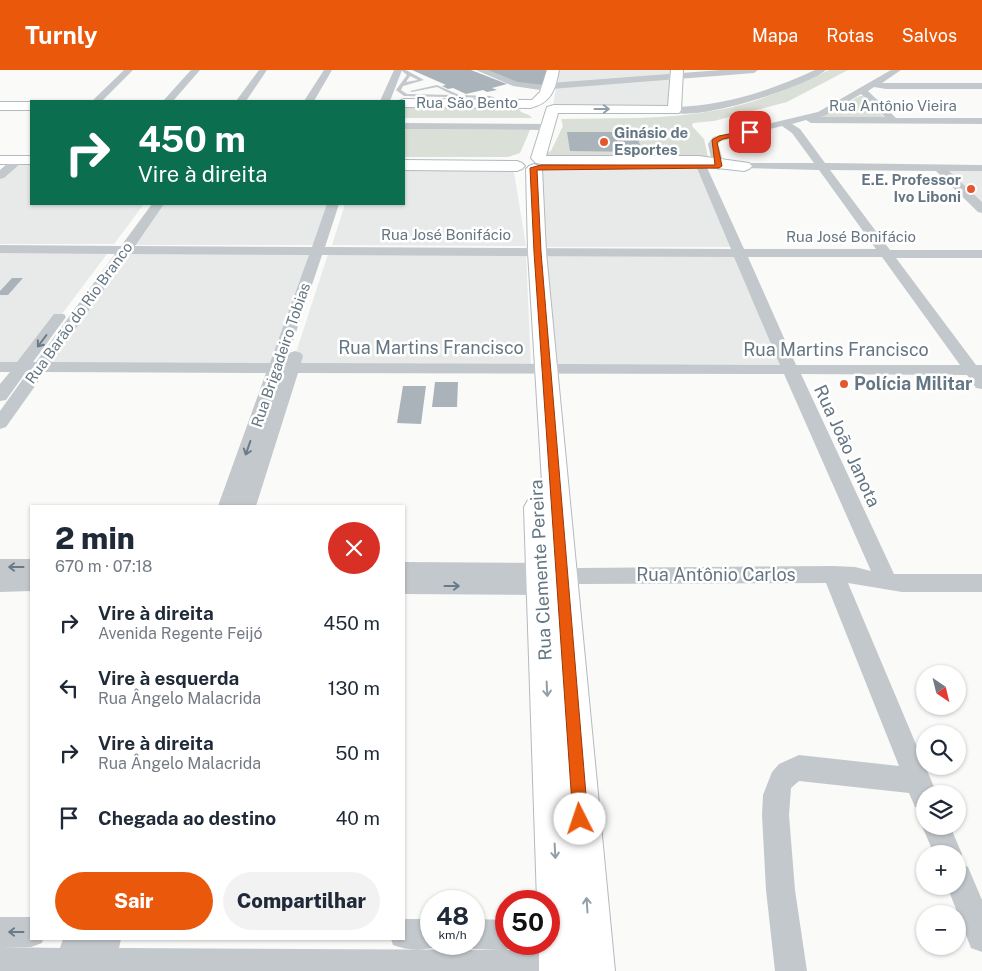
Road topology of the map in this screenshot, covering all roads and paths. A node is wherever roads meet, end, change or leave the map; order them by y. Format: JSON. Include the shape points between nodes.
{"nodes":[{"id":1,"x":129,"y":70,"type":"edge"},
{"id":2,"x":196,"y":70,"type":"edge"},
{"id":3,"x":263,"y":70,"type":"edge"},
{"id":4,"x":328,"y":70,"type":"edge"},
{"id":5,"x":398,"y":70,"type":"edge"},
{"id":6,"x":403,"y":70,"type":"edge"},
{"id":7,"x":480,"y":70,"type":"edge"},
{"id":8,"x":553,"y":70,"type":"edge"},
{"id":9,"x":754,"y":70,"type":"edge"},
{"id":10,"x":822,"y":70,"type":"edge"},
{"id":11,"x":897,"y":70,"type":"edge"},
{"id":12,"x":677,"y":73,"type":"edge"},
{"id":13,"x":409,"y":74,"type":"junction"},
{"id":14,"x":873,"y":84,"type":"junction"},
{"id":15,"x":401,"y":85,"type":"junction"},
{"id":16,"x":982,"y":86,"type":"edge"},
{"id":17,"x":548,"y":87,"type":"junction"},
{"id":18,"x":420,"y":89,"type":"junction"},
{"id":19,"x":862,"y":90,"type":"junction"},
{"id":20,"x":433,"y":96,"type":"junction"},
{"id":21,"x":460,"y":96,"type":"junction"},
{"id":22,"x":98,"y":100,"type":"edge"},
{"id":23,"x":169,"y":100,"type":"edge"},
{"id":24,"x":242,"y":100,"type":"edge"},
{"id":25,"x":310,"y":100,"type":"edge"},
{"id":26,"x":385,"y":100,"type":"edge"},
{"id":27,"x":403,"y":100,"type":"edge"},
{"id":28,"x":404,"y":100,"type":"edge"},
{"id":29,"x":404,"y":100,"type":"edge"},
{"id":30,"x":0,"y":101,"type":"edge"},
{"id":31,"x":30,"y":101,"type":"edge"},
{"id":32,"x":405,"y":101,"type":"edge"},
{"id":33,"x":405,"y":101,"type":"edge"},
{"id":34,"x":509,"y":104,"type":"junction"},
{"id":35,"x":0,"y":106,"type":"edge"},
{"id":36,"x":30,"y":106,"type":"edge"},
{"id":37,"x":533,"y":106,"type":"junction"},
{"id":38,"x":553,"y":109,"type":"junction"},
{"id":39,"x":674,"y":110,"type":"junction"},
{"id":40,"x":804,"y":118,"type":"junction"},
{"id":41,"x":894,"y":121,"type":"junction"},
{"id":42,"x":982,"y":121,"type":"edge"},
{"id":43,"x":785,"y":124,"type":"junction"},
{"id":44,"x":405,"y":127,"type":"edge"},
{"id":45,"x":541,"y":128,"type":"junction"},
{"id":46,"x":12,"y":162,"type":"edge"},
{"id":47,"x":408,"y":163,"type":"edge"},
{"id":48,"x":530,"y":163,"type":"junction"},
{"id":49,"x":700,"y":164,"type":"junction"},
{"id":50,"x":718,"y":165,"type":"junction"},
{"id":51,"x":744,"y":166,"type":"joint"},
{"id":52,"x":822,"y":166,"type":"junction"},
{"id":53,"x":939,"y":168,"type":"junction"},
{"id":54,"x":982,"y":168,"type":"edge"},
{"id":55,"x":0,"y":176,"type":"edge"},
{"id":56,"x":143,"y":205,"type":"edge"},
{"id":57,"x":157,"y":205,"type":"edge"},
{"id":58,"x":339,"y":205,"type":"edge"},
{"id":59,"x":982,"y":209,"type":"edge"},
{"id":60,"x":0,"y":244,"type":"edge"},
{"id":61,"x":119,"y":247,"type":"junction"},
{"id":62,"x":324,"y":248,"type":"junction"},
{"id":63,"x":982,"y":248,"type":"edge"},
{"id":64,"x":0,"y":249,"type":"edge"},
{"id":65,"x":532,"y":249,"type":"junction"},
{"id":66,"x":738,"y":250,"type":"junction"},
{"id":67,"x":884,"y":250,"type":"junction"},
{"id":68,"x":982,"y":254,"type":"edge"},
{"id":69,"x":0,"y":367,"type":"edge"},
{"id":70,"x":22,"y":373,"type":"edge"},
{"id":71,"x":282,"y":373,"type":"junction"},
{"id":72,"x":539,"y":374,"type":"junction"},
{"id":73,"x":792,"y":374,"type":"junction"},
{"id":74,"x":979,"y":377,"type":"edge"},
{"id":75,"x":0,"y":396,"type":"edge"},
{"id":76,"x":0,"y":423,"type":"edge"},
{"id":77,"x":228,"y":505,"type":"edge"},
{"id":78,"x":246,"y":505,"type":"edge"},
{"id":79,"x":0,"y":567,"type":"edge"},
{"id":80,"x":30,"y":567,"type":"edge"},
{"id":81,"x":982,"y":569,"type":"edge"},
{"id":82,"x":405,"y":570,"type":"edge"},
{"id":83,"x":844,"y":574,"type":"junction"},
{"id":84,"x":884,"y":576,"type":"junction"},
{"id":85,"x":557,"y":578,"type":"junction"},
{"id":86,"x":0,"y":583,"type":"edge"},
{"id":87,"x":30,"y":583,"type":"edge"},
{"id":88,"x":982,"y":583,"type":"edge"},
{"id":89,"x":405,"y":586,"type":"edge"},
{"id":90,"x":919,"y":785,"type":"edge"},
{"id":91,"x":916,"y":789,"type":"edge"},
{"id":92,"x":554,"y":890,"type":"edge"},
{"id":93,"x":965,"y":895,"type":"edge"},
{"id":94,"x":0,"y":932,"type":"edge"},
{"id":95,"x":30,"y":932,"type":"edge"},
{"id":96,"x":405,"y":934,"type":"edge"},
{"id":97,"x":420,"y":934,"type":"edge"},
{"id":98,"x":560,"y":935,"type":"edge"},
{"id":99,"x":590,"y":936,"type":"junction"},
{"id":100,"x":982,"y":937,"type":"edge"},
{"id":101,"x":558,"y":955,"type":"edge"},
{"id":102,"x":86,"y":958,"type":"edge"},
{"id":103,"x":0,"y":963,"type":"edge"},
{"id":104,"x":561,"y":969,"type":"edge"},
{"id":105,"x":593,"y":969,"type":"edge"},
{"id":106,"x":791,"y":971,"type":"edge"}],
"edges":[{"from":1,"to":22,"type":"street"},
{"from":2,"to":23,"type":"street"},
{"from":3,"to":24,"type":"street"},
{"from":4,"to":25,"type":"street"},
{"from":5,"to":26,"type":"street"},
{"from":6,"to":13,"type":"lane"},
{"from":7,"to":17,"type":"street","via":[[516,84]]},
{"from":8,"to":17,"type":"main road"},
{"from":9,"to":12,"type":"street"},
{"from":10,"to":39,"type":"street","via":[[769,94],[730,106]]},
{"from":11,"to":14,"type":"street"},
{"from":12,"to":17,"type":"street"},
{"from":12,"to":39,"type":"main road"},
{"from":13,"to":15,"type":"lane"},
{"from":13,"to":15,"type":"lane","via":[[422,80]]},
{"from":14,"to":16,"type":"street"},
{"from":14,"to":19,"type":"street"},
{"from":15,"to":27,"type":"lane","via":[[398,90]]},
{"from":17,"to":37,"type":"main road"},
{"from":18,"to":20,"type":"lane"},
{"from":18,"to":21,"type":"lane","via":[[437,86]]},
{"from":18,"to":28,"type":"lane"},
{"from":19,"to":40,"type":"street","via":[[824,113]]},
{"from":19,"to":41,"type":"street"},
{"from":20,"to":21,"type":"lane"},
{"from":20,"to":29,"type":"lane","via":[[406,95]]},
{"from":21,"to":34,"type":"lane","via":[[490,97]]},
{"from":30,"to":31,"type":"main road"},
{"from":32,"to":34,"type":"main road","name":"Rua São Bento"},
{"from":33,"to":37,"type":"main road","name":"Rua São Bento"},
{"from":34,"to":37,"type":"main road","name":"Rua São Bento"},
{"from":35,"to":36,"type":"main road"},
{"from":37,"to":38,"type":"main road"},
{"from":37,"to":45,"type":"main road","name":"Rua Clemente Pereira"},
{"from":38,"to":39,"type":"main road","one_way":true},
{"from":38,"to":45,"type":"main road","name":"Rua Clemente Pereira"},
{"from":40,"to":41,"type":"street","name":"Rua Antônio Vieira","via":[[818,121]]},
{"from":40,"to":43,"type":"street"},
{"from":41,"to":42,"type":"street","name":"Rua Antônio Vieira"},
{"from":43,"to":50,"type":"street","via":[[717,139],[713,144]]},
{"from":43,"to":52,"type":"street","via":[[796,131]]},
{"from":44,"to":45,"type":"street"},
{"from":45,"to":48,"type":"main road","name":"Rua Clemente Pereira"},
{"from":46,"to":55,"type":"street"},
{"from":47,"to":48,"type":"main road"},
{"from":48,"to":49,"type":"main road"},
{"from":48,"to":65,"type":"main road","name":"Rua Clemente Pereira"},
{"from":49,"to":50,"type":"main road"},
{"from":49,"to":66,"type":"street","name":"Rua João Janota"},
{"from":50,"to":51,"type":"main road"},
{"from":51,"to":52,"type":"street"},
{"from":52,"to":53,"type":"street"},
{"from":52,"to":67,"type":"street"},
{"from":53,"to":54,"type":"street"},
{"from":53,"to":59,"type":"street"},
{"from":56,"to":61,"type":"street","name":"Rua Barão do Rio Branco"},
{"from":57,"to":61,"type":"street","name":"Rua Barão do Rio Branco"},
{"from":58,"to":62,"type":"street","name":"Rua Brigadeiro Tobias"},
{"from":60,"to":61,"type":"street","name":"Rua José Bonifácio"},
{"from":61,"to":62,"type":"street","name":"Rua José Bonifácio"},
{"from":61,"to":64,"type":"street","name":"Rua José Bonifácio"},
{"from":61,"to":70,"type":"street","name":"Rua Barão do Rio Branco"},
{"from":62,"to":65,"type":"street","name":"Rua José Bonifácio"},
{"from":62,"to":71,"type":"street","name":"Rua Brigadeiro Tobias"},
{"from":63,"to":67,"type":"street","name":"Rua José Bonifácio"},
{"from":65,"to":66,"type":"street","name":"Rua José Bonifácio"},
{"from":65,"to":72,"type":"main road","name":"Rua Clemente Pereira"},
{"from":66,"to":67,"type":"street","name":"Rua José Bonifácio"},
{"from":66,"to":73,"type":"street","name":"Rua João Janota"},
{"from":67,"to":68,"type":"street","name":"Rua José Bonifácio"},
{"from":67,"to":74,"type":"street"},
{"from":69,"to":70,"type":"street","name":"Rua Martins Francisco"},
{"from":70,"to":71,"type":"street","name":"Rua Martins Francisco"},
{"from":70,"to":75,"type":"street","name":"Rua Barão do Rio Branco"},
{"from":70,"to":76,"type":"street","name":"Rua Barão do Rio Branco"},
{"from":71,"to":72,"type":"street","name":"Rua Martins Francisco"},
{"from":71,"to":77,"type":"street","name":"Rua Brigadeiro Tobias","one_way":true},
{"from":71,"to":78,"type":"street","name":"Rua Brigadeiro Tobias"},
{"from":72,"to":73,"type":"street","name":"Rua Martins Francisco"},
{"from":72,"to":85,"type":"main road","name":"Rua Clemente Pereira"},
{"from":73,"to":74,"type":"street","name":"Rua Martins Francisco"},
{"from":73,"to":84,"type":"street","name":"Rua João Janota"},
{"from":80,"to":79,"type":"street","one_way":true},
{"from":81,"to":84,"type":"street"},
{"from":82,"to":85,"type":"street","name":"Rua Antônio Carlos"},
{"from":83,"to":84,"type":"street","name":"Rua Antônio Carlos","via":[[871,580]]},
{"from":83,"to":85,"type":"street","name":"Rua Antônio Carlos"},
{"from":83,"to":90,"type":"street"},
{"from":84,"to":88,"type":"street"},
{"from":89,"to":85,"type":"street","name":"Rua Antônio Carlos","one_way":true},
{"from":85,"to":92,"type":"main road","name":"Rua Clemente Pereira","one_way":true},
{"from":99,"to":85,"type":"main road","name":"Rua Clemente Pereira","one_way":true},
{"from":86,"to":87,"type":"street"},
{"from":91,"to":106,"type":"street","via":[[799,768],[783,777],[778,788],[775,815],[779,887]]},
{"from":93,"to":100,"type":"street"},
{"from":95,"to":94,"type":"street","one_way":true},
{"from":96,"to":97,"type":"street"},
{"from":98,"to":99,"type":"street"},
{"from":99,"to":105,"type":"main road","name":"Rua Clemente Pereira"},
{"from":101,"to":104,"type":"main road","name":"Rua Clemente Pereira"},
{"from":102,"to":103,"type":"street"},
{"from":102,"to":104,"type":"street"},
{"from":104,"to":105,"type":"street"}]}
